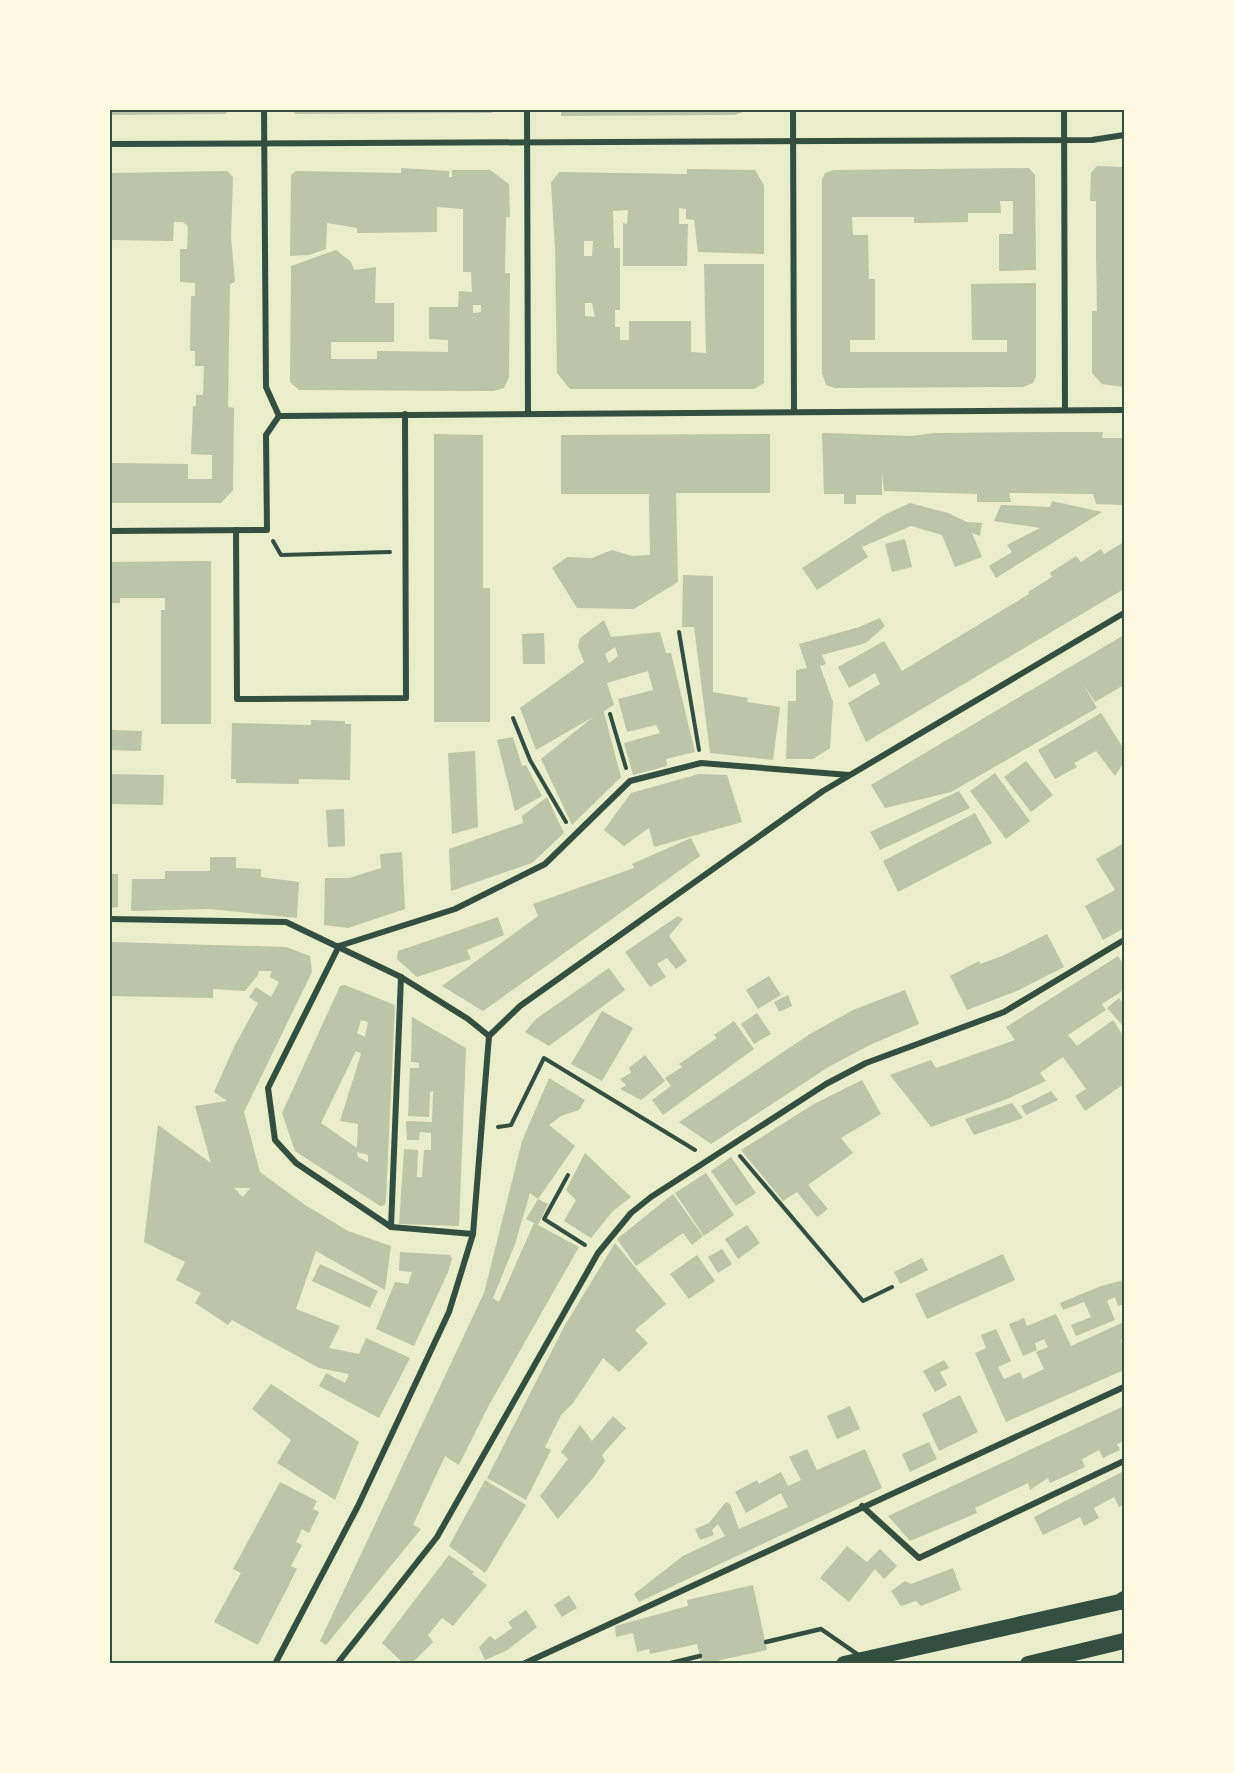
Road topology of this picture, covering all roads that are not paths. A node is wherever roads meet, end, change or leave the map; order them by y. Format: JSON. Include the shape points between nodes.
{"nodes":[{"id":1,"x":264,"y":110,"type":"edge"},
{"id":2,"x":526,"y":110,"type":"edge"},
{"id":3,"x":793,"y":110,"type":"edge"},
{"id":4,"x":1064,"y":110,"type":"edge"},
{"id":5,"x":1125,"y":135,"type":"edge"},
{"id":6,"x":1064,"y":140,"type":"junction"},
{"id":7,"x":793,"y":141,"type":"junction"},
{"id":8,"x":527,"y":142,"type":"junction"},
{"id":9,"x":265,"y":143,"type":"junction"},
{"id":10,"x":110,"y":144,"type":"edge"},
{"id":11,"x":1065,"y":410,"type":"junction"},
{"id":12,"x":1125,"y":410,"type":"edge"},
{"id":13,"x":794,"y":412,"type":"junction"},
{"id":14,"x":528,"y":413,"type":"junction"},
{"id":15,"x":405,"y":414,"type":"junction"},
{"id":16,"x":279,"y":416,"type":"junction"},
{"id":17,"x":236,"y":530,"type":"junction"},
{"id":18,"x":110,"y":531,"type":"edge"},
{"id":19,"x":1125,"y":613,"type":"edge"},
{"id":20,"x":850,"y":776,"type":"junction"},
{"id":21,"x":110,"y":919,"type":"edge"},
{"id":22,"x":1125,"y":940,"type":"edge"},
{"id":23,"x":339,"y":946,"type":"junction"},
{"id":24,"x":401,"y":978,"type":"junction"},
{"id":25,"x":489,"y":1036,"type":"junction"},
{"id":26,"x":391,"y":1227,"type":"junction"},
{"id":27,"x":473,"y":1234,"type":"junction"},
{"id":28,"x":1125,"y":1387,"type":"edge"},
{"id":29,"x":1125,"y":1461,"type":"edge"},
{"id":30,"x":862,"y":1506,"type":"junction"},
{"id":31,"x":1124,"y":1600,"type":"edge"},
{"id":32,"x":1125,"y":1641,"type":"edge"},
{"id":33,"x":766,"y":1642,"type":"dead end"},
{"id":34,"x":700,"y":1656,"type":"dead end"},
{"id":35,"x":865,"y":1659,"type":"junction"},
{"id":36,"x":275,"y":1664,"type":"edge"},
{"id":37,"x":337,"y":1664,"type":"edge"},
{"id":38,"x":524,"y":1664,"type":"edge"},
{"id":39,"x":667,"y":1664,"type":"edge"},
{"id":40,"x":844,"y":1664,"type":"edge"},
{"id":41,"x":1028,"y":1664,"type":"edge"}],
"edges":[{"from":1,"to":9,"type":"street"},
{"from":2,"to":8,"type":"street"},
{"from":3,"to":7,"type":"street"},
{"from":4,"to":6,"type":"street"},
{"from":5,"to":6,"type":"street"},
{"from":6,"to":7,"type":"street"},
{"from":6,"to":11,"type":"street"},
{"from":7,"to":8,"type":"street"},
{"from":7,"to":13,"type":"street"},
{"from":8,"to":9,"type":"street"},
{"from":8,"to":14,"type":"street"},
{"from":9,"to":10,"type":"street"},
{"from":9,"to":16,"type":"street","via":[[266,387]]},
{"from":11,"to":12,"type":"street"},
{"from":11,"to":13,"type":"street"},
{"from":13,"to":14,"type":"street"},
{"from":14,"to":15,"type":"street"},
{"from":15,"to":16,"type":"street"},
{"from":15,"to":17,"type":"street","via":[[406,698],[237,699]]},
{"from":16,"to":17,"type":"street","via":[[266,435],[267,530]]},
{"from":17,"to":18,"type":"street"},
{"from":19,"to":20,"type":"street"},
{"from":20,"to":23,"type":"street","via":[[701,763],[630,781],[545,864],[455,909]]},
{"from":20,"to":25,"type":"street","via":[[798,808],[576,965],[520,1006]]},
{"from":21,"to":23,"type":"street","via":[[286,922]]},
{"from":22,"to":37,"type":"street","via":[[1004,1012],[909,1046],[826,1084],[651,1197],[613,1232],[598,1253],[437,1537]]},
{"from":23,"to":24,"type":"street"},
{"from":23,"to":26,"type":"street","via":[[268,1088],[275,1140],[297,1163]]},
{"from":24,"to":25,"type":"street"},
{"from":24,"to":26,"type":"street"},
{"from":25,"to":27,"type":"street"},
{"from":26,"to":27,"type":"street"},
{"from":27,"to":36,"type":"street","via":[[449,1312],[358,1506]]},
{"from":28,"to":30,"type":"street"},
{"from":29,"to":30,"type":"street","via":[[919,1558]]},
{"from":30,"to":38,"type":"street"},
{"from":31,"to":35,"type":"highway"},
{"from":32,"to":41,"type":"highway"},
{"from":33,"to":35,"type":"lane","via":[[820,1629]]},
{"from":34,"to":39,"type":"lane"},
{"from":35,"to":40,"type":"highway"}]}
